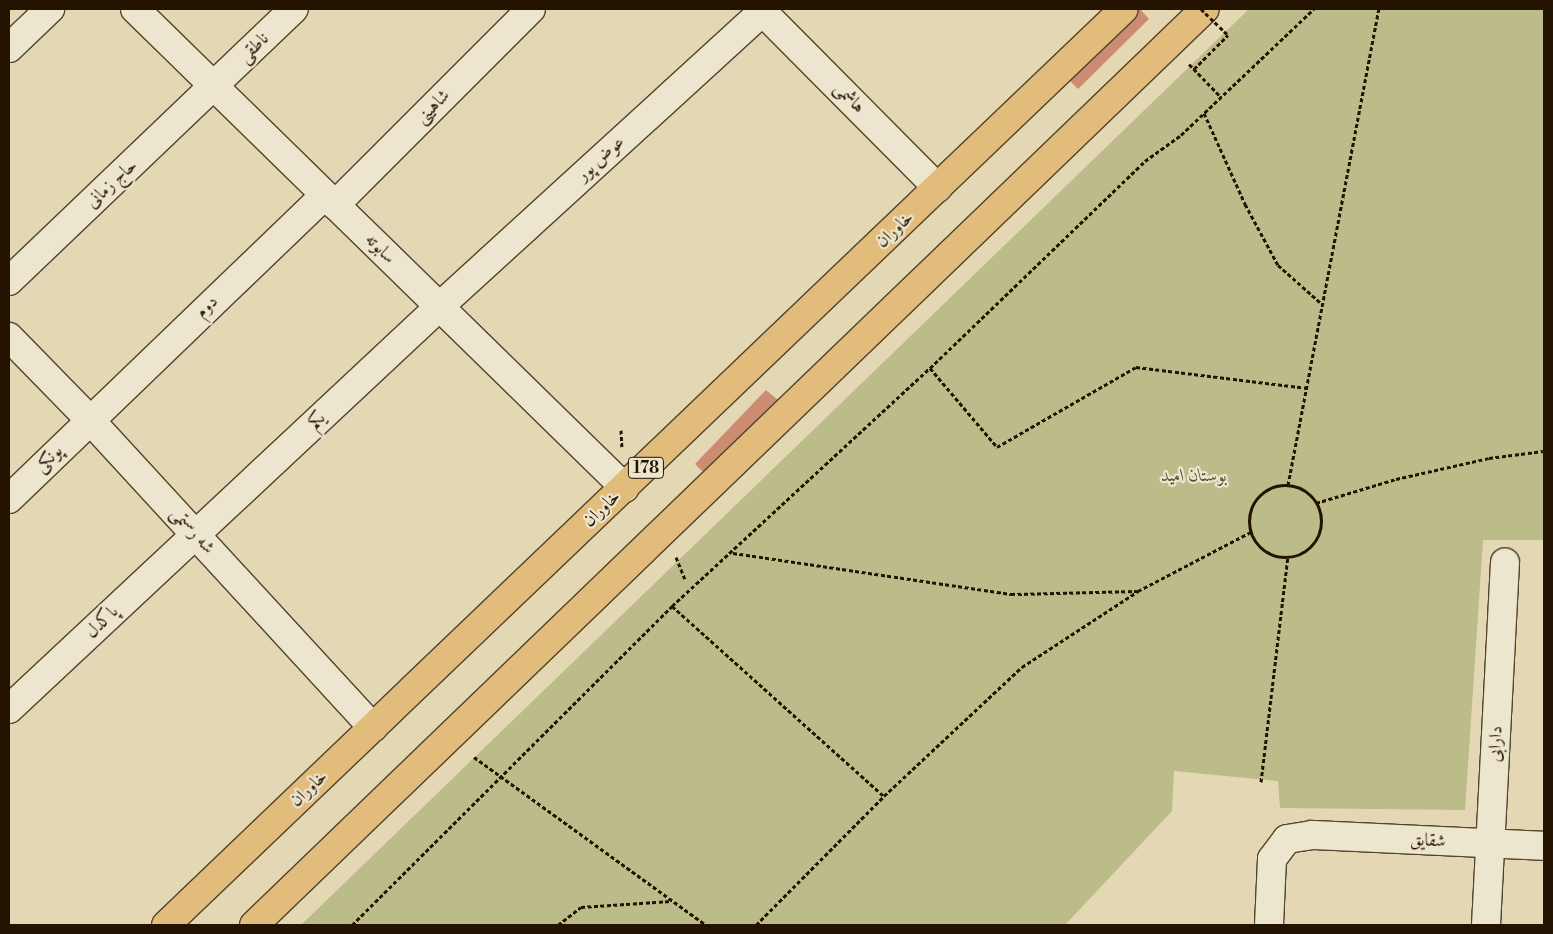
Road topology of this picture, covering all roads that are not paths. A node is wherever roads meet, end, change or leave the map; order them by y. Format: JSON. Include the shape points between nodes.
{"nodes":[{"id":1,"x":50,"y":9,"type":"edge"},
{"id":2,"x":136,"y":9,"type":"edge"},
{"id":3,"x":294,"y":9,"type":"edge"},
{"id":4,"x":532,"y":9,"type":"edge"},
{"id":5,"x":1124,"y":9,"type":"edge"},
{"id":6,"x":1205,"y":9,"type":"edge"},
{"id":7,"x":763,"y":10,"type":"edge"},
{"id":8,"x":9,"y":48,"type":"edge"},
{"id":9,"x":214,"y":86,"type":"junction"},
{"id":10,"x":938,"y":188,"type":"junction"},
{"id":11,"x":330,"y":200,"type":"junction"},
{"id":12,"x":9,"y":281,"type":"edge"},
{"id":13,"x":439,"y":307,"type":"junction"},
{"id":14,"x":9,"y":336,"type":"edge"},
{"id":15,"x":90,"y":420,"type":"junction"},
{"id":16,"x":625,"y":488,"type":"junction"},
{"id":17,"x":9,"y":499,"type":"edge"},
{"id":18,"x":195,"y":534,"type":"junction"},
{"id":19,"x":1505,"y":562,"type":"dead end"},
{"id":20,"x":9,"y":709,"type":"edge"},
{"id":21,"x":373,"y":728,"type":"junction"},
{"id":22,"x":1490,"y":844,"type":"junction"},
{"id":23,"x":1544,"y":846,"type":"edge"},
{"id":24,"x":166,"y":925,"type":"edge"},
{"id":25,"x":254,"y":925,"type":"edge"},
{"id":26,"x":1269,"y":925,"type":"edge"},
{"id":27,"x":1486,"y":925,"type":"edge"}],
"edges":[{"from":1,"to":8,"type":"street"},
{"from":2,"to":9,"type":"street","name":"سابوته"},
{"from":3,"to":9,"type":"street","name":"ناطقی"},
{"from":4,"to":11,"type":"street","name":"شاهینی"},
{"from":5,"to":10,"type":"main road","name":"خاوران","number":"178"},
{"from":6,"to":25,"type":"main road"},
{"from":7,"to":10,"type":"street","name":"هاشمی"},
{"from":7,"to":13,"type":"street","name":"عوض پور"},
{"from":9,"to":11,"type":"street","name":"سابوته"},
{"from":9,"to":12,"type":"street","name":"حاج زمانی"},
{"from":10,"to":16,"type":"main road","name":"خاوران","number":"178"},
{"from":11,"to":13,"type":"street","name":"سابوته"},
{"from":11,"to":15,"type":"street","name":"دوم"},
{"from":13,"to":16,"type":"street","name":"سابوته"},
{"from":13,"to":18,"type":"street","name":"یکم"},
{"from":14,"to":15,"type":"street","name":"شه رستمی"},
{"from":15,"to":17,"type":"street","name":"پونکی"},
{"from":15,"to":18,"type":"street","name":"شه رستمی"},
{"from":16,"to":21,"type":"main road","name":"خاوران","number":"178"},
{"from":18,"to":20,"type":"street","name":"پاکدل"},
{"from":18,"to":21,"type":"street","name":"شه رستمی"},
{"from":19,"to":22,"type":"street","name":"دارابی"},
{"from":21,"to":24,"type":"main road","name":"خاوران","number":"178"},
{"from":22,"to":23,"type":"street","name":"شقایق"},
{"from":22,"to":26,"type":"street","name":"شقایق","via":[[1312,834],[1287,839],[1272,859]]},
{"from":22,"to":27,"type":"street","name":"دارابی"}]}
